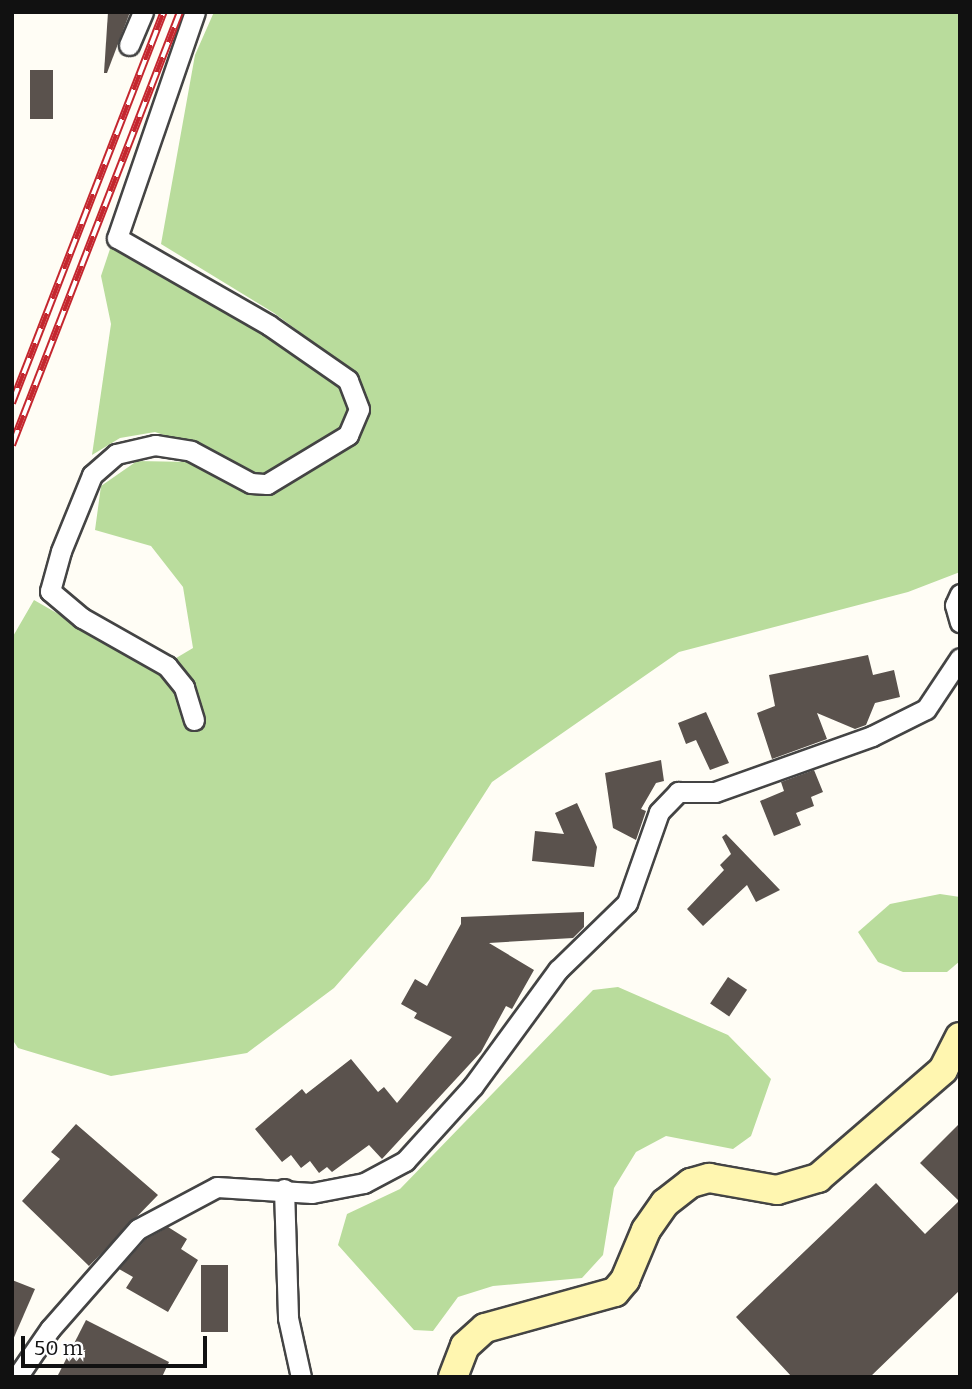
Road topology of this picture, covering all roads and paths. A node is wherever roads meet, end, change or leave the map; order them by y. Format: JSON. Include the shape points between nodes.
{"nodes":[{"id":1,"x":143,"y":12,"type":"edge"},
{"id":2,"x":195,"y":12,"type":"edge"},
{"id":3,"x":130,"y":45,"type":"dead end"},
{"id":4,"x":960,"y":594,"type":"edge"},
{"id":5,"x":960,"y":622,"type":"edge"},
{"id":6,"x":960,"y":658,"type":"edge"},
{"id":7,"x":194,"y":720,"type":"dead end"},
{"id":8,"x":960,"y":1037,"type":"edge"},
{"id":9,"x":284,"y":1189,"type":"junction"},
{"id":10,"x":17,"y":1377,"type":"edge"},
{"id":11,"x":301,"y":1377,"type":"edge"},
{"id":12,"x":453,"y":1377,"type":"edge"}],
"edges":[{"from":1,"to":3,"type":"street"},
{"from":2,"to":7,"type":"street","via":[[117,238],[268,325],[348,380],[359,409],[348,435],[267,484],[251,484],[191,452],[155,445],[116,454],[92,475],[50,591],[82,618],[167,666],[184,687]]},
{"from":4,"to":5,"type":"street","via":[[956,605]]},
{"from":6,"to":9,"type":"street","via":[[926,709],[872,736],[715,792],[678,792],[659,812],[627,903],[558,970],[473,1086],[405,1161],[364,1183],[312,1193]]},
{"from":8,"to":12,"type":"street","via":[[943,1070],[818,1178],[777,1189],[709,1178],[691,1183],[665,1203],[646,1230],[625,1280],[615,1292],[598,1300],[522,1314],[485,1328],[465,1346]]},
{"from":9,"to":10,"type":"street","via":[[217,1187],[138,1229],[50,1329]]},
{"from":9,"to":11,"type":"street","via":[[288,1318]]}]}
